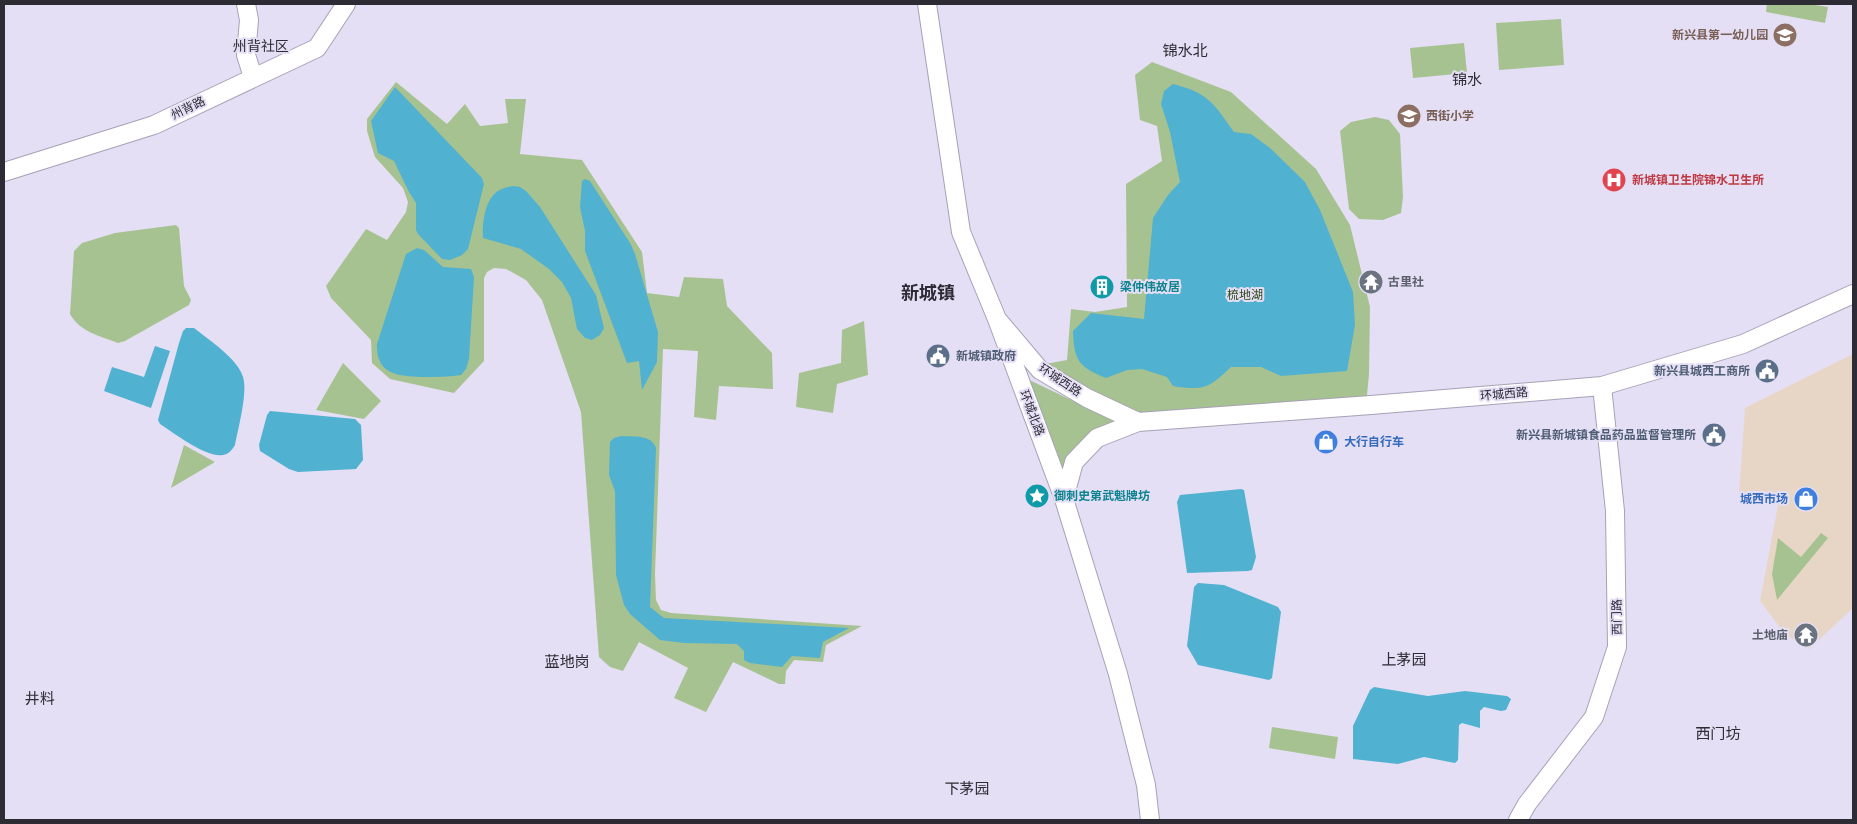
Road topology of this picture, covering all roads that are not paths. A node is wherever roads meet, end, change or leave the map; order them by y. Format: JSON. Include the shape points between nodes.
{"nodes":[{"id":1,"x":246,"y":4,"type":"edge"},
{"id":2,"x":346,"y":4,"type":"edge"},
{"id":3,"x":927,"y":4,"type":"edge"},
{"id":4,"x":253,"y":77,"type":"junction"},
{"id":5,"x":4,"y":172,"type":"edge"},
{"id":6,"x":1853,"y":294,"type":"edge"},
{"id":7,"x":997,"y":318,"type":"junction"},
{"id":8,"x":1602,"y":386,"type":"junction"},
{"id":9,"x":1138,"y":422,"type":"junction"},
{"id":10,"x":1064,"y":498,"type":"junction"},
{"id":11,"x":1150,"y":820,"type":"edge"},
{"id":12,"x":1518,"y":820,"type":"edge"}],
"edges":[{"from":1,"to":4,"type":"street","via":[[249,20],[246,56]]},
{"from":2,"to":4,"type":"street","name":"州背路","via":[[317,48]]},
{"from":3,"to":7,"type":"street","name":"环城北路","via":[[961,232]]},
{"from":4,"to":5,"type":"street","name":"州背路","via":[[154,125]]},
{"from":6,"to":8,"type":"street","name":"环城西路","via":[[1743,344]]},
{"from":7,"to":9,"type":"street","name":"环城西路","via":[[1040,370],[1087,398]]},
{"from":7,"to":10,"type":"street","name":"环城北路"},
{"from":8,"to":9,"type":"street","name":"环城西路"},
{"from":8,"to":12,"type":"street","name":"西门路","via":[[1615,511],[1617,647],[1594,717]]},
{"from":9,"to":10,"type":"street","name":"环城西路","via":[[1097,438],[1074,462]]},
{"from":10,"to":11,"type":"street","name":"环城北路","via":[[1118,674],[1146,785]]}]}
